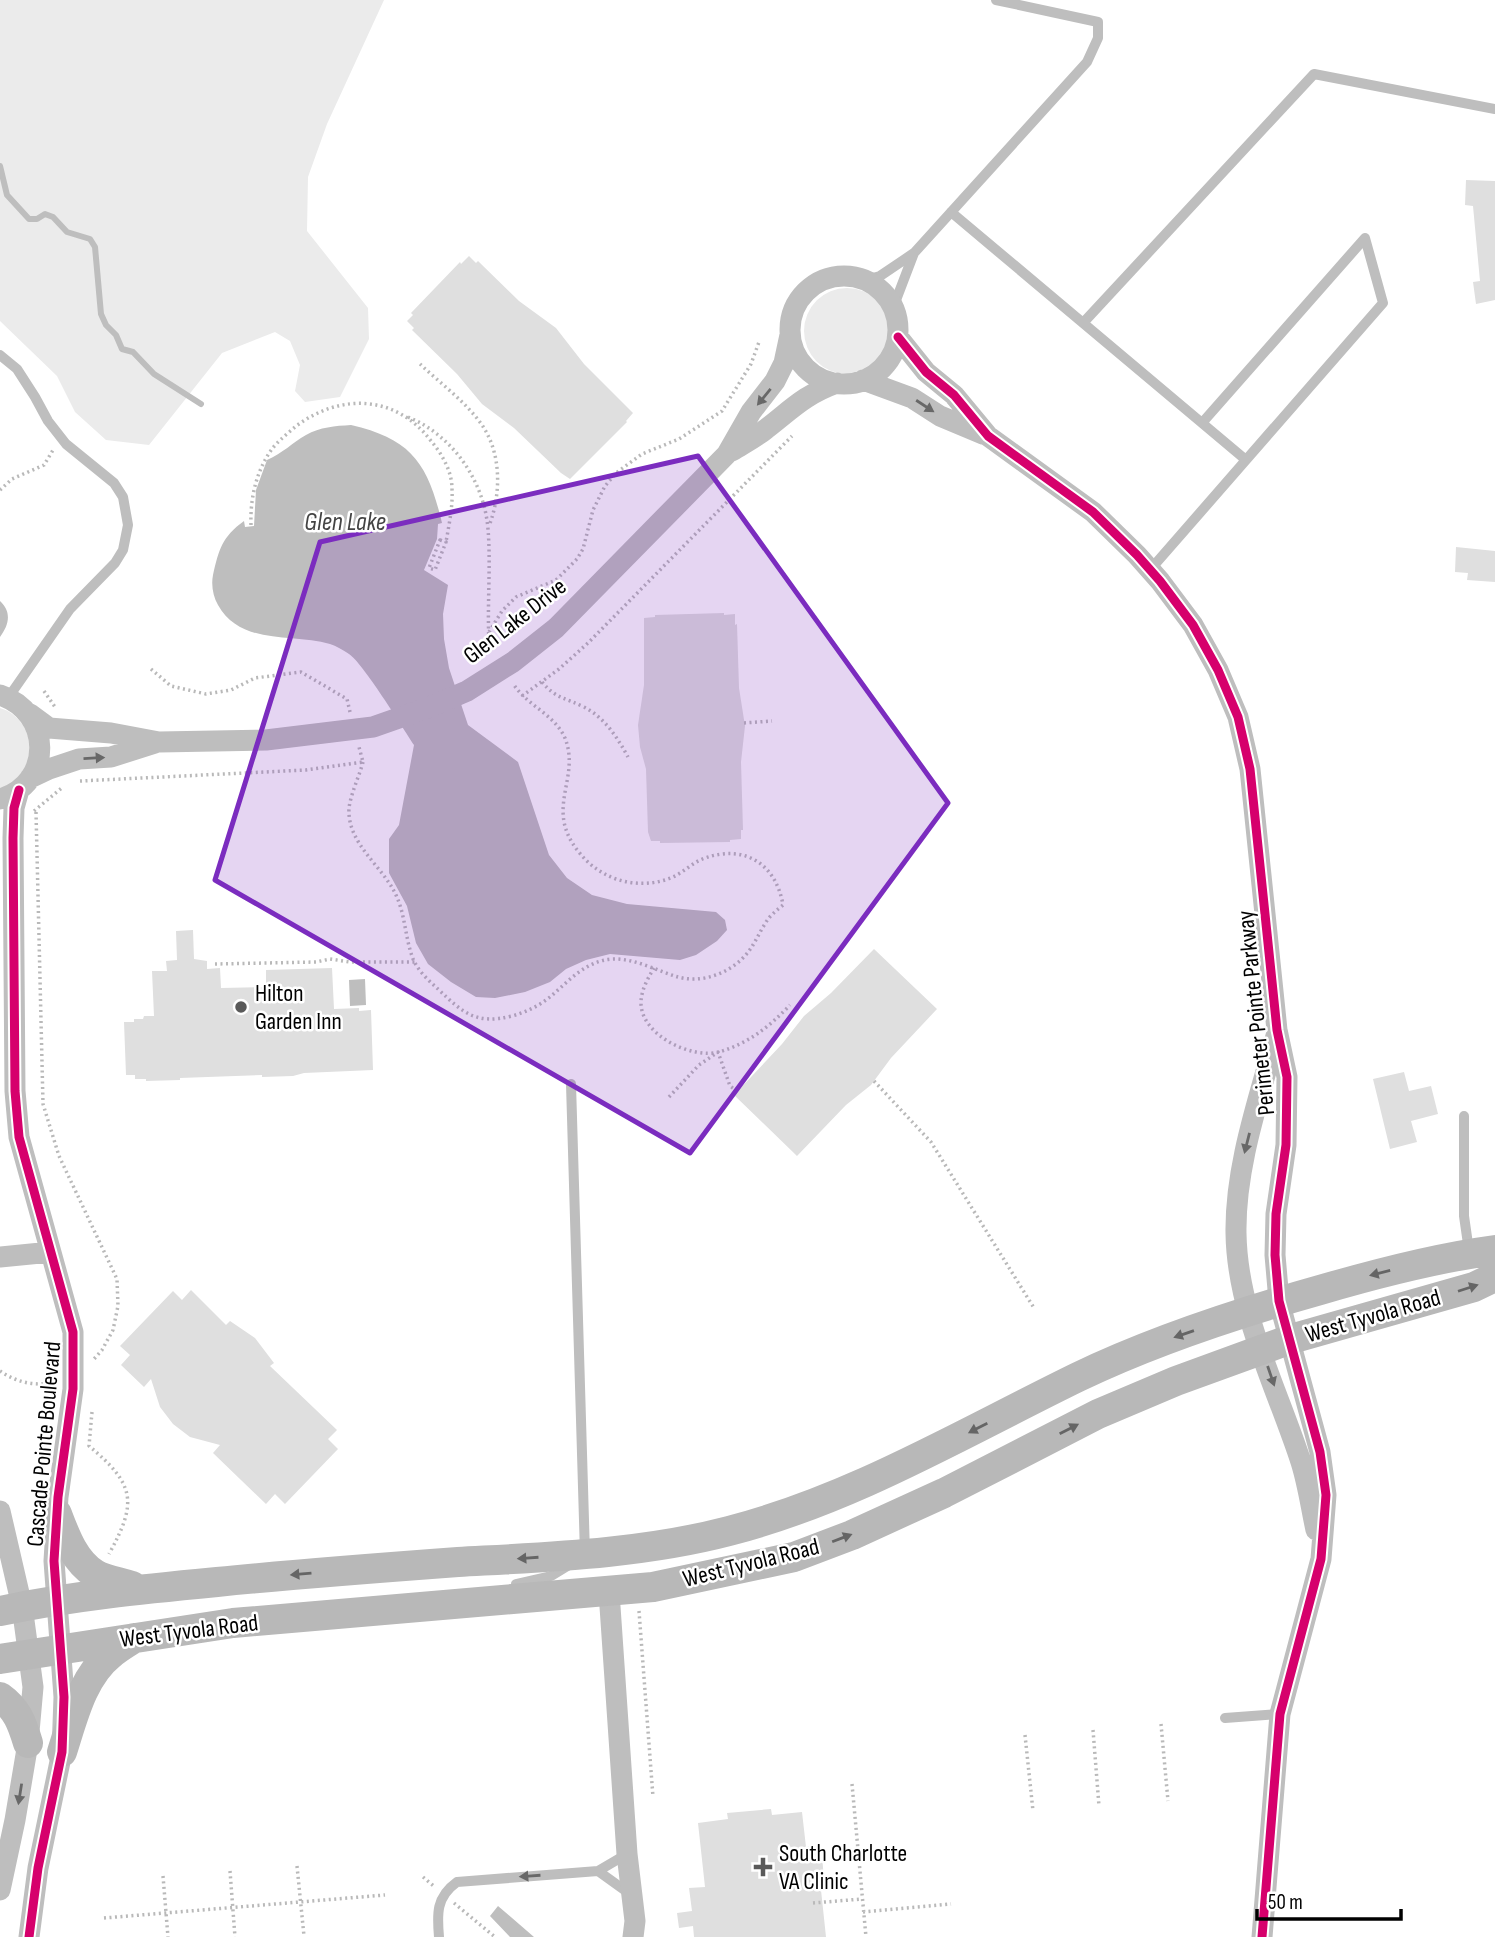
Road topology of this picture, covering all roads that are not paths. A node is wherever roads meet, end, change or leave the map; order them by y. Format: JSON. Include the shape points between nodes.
{"nodes":[{"id":1,"x":996,"y":0,"type":"edge"},
{"id":2,"x":1495,"y":109,"type":"edge"},
{"id":3,"x":951,"y":212,"type":"junction"},
{"id":4,"x":914,"y":253,"type":"junction"},
{"id":5,"x":866,"y":280,"type":"junction"},
{"id":6,"x":893,"y":308,"type":"junction"},
{"id":7,"x":1083,"y":323,"type":"junction"},
{"id":8,"x":790,"y":335,"type":"junction"},
{"id":9,"x":898,"y":337,"type":"junction"},
{"id":10,"x":0,"y":355,"type":"edge"},
{"id":11,"x":863,"y":380,"type":"junction"},
{"id":12,"x":836,"y":383,"type":"junction"},
{"id":13,"x":1202,"y":423,"type":"junction"},
{"id":14,"x":988,"y":436,"type":"junction"},
{"id":15,"x":727,"y":454,"type":"junction"},
{"id":16,"x":1246,"y":460,"type":"junction"},
{"id":17,"x":1150,"y":570,"type":"junction"},
{"id":18,"x":4,"y":696,"type":"edge"},
{"id":19,"x":30,"y":715,"type":"junction"},
{"id":20,"x":159,"y":742,"type":"junction"},
{"id":21,"x":16,"y":789,"type":"edge"},
{"id":22,"x":7,"y":939,"type":"edge"},
{"id":23,"x":1277,"y":1030,"type":"junction"},
{"id":24,"x":571,"y":1084,"type":"dead end"},
{"id":25,"x":1464,"y":1116,"type":"dead end"},
{"id":26,"x":51,"y":1251,"type":"junction"},
{"id":27,"x":1482,"y":1252,"type":"edge"},
{"id":28,"x":0,"y":1257,"type":"edge"},
{"id":29,"x":1495,"y":1277,"type":"edge"},
{"id":30,"x":1279,"y":1301,"type":"junction"},
{"id":31,"x":1249,"y":1311,"type":"junction"},
{"id":32,"x":1291,"y":1339,"type":"junction"},
{"id":33,"x":1261,"y":1349,"type":"junction"},
{"id":34,"x":0,"y":1511,"type":"edge"},
{"id":35,"x":57,"y":1514,"type":"junction"},
{"id":36,"x":782,"y":1516,"type":"junction"},
{"id":37,"x":585,"y":1554,"type":"junction"},
{"id":38,"x":1321,"y":1559,"type":"junction"},
{"id":39,"x":503,"y":1585,"type":"dead end"},
{"id":40,"x":142,"y":1589,"type":"junction"},
{"id":41,"x":609,"y":1592,"type":"junction"},
{"id":42,"x":400,"y":1597,"type":"dead end"},
{"id":43,"x":57,"y":1601,"type":"junction"},
{"id":44,"x":11,"y":1609,"type":"edge"},
{"id":45,"x":351,"y":1614,"type":"junction"},
{"id":46,"x":136,"y":1637,"type":"junction"},
{"id":47,"x":60,"y":1649,"type":"junction"},
{"id":48,"x":30,"y":1654,"type":"junction"},
{"id":49,"x":0,"y":1659,"type":"edge"},
{"id":50,"x":0,"y":1697,"type":"edge"},
{"id":51,"x":1280,"y":1714,"type":"junction"},
{"id":52,"x":1225,"y":1718,"type":"dead end"},
{"id":53,"x":28,"y":1743,"type":"junction"},
{"id":54,"x":62,"y":1752,"type":"junction"},
{"id":55,"x":627,"y":1854,"type":"junction"},
{"id":56,"x":598,"y":1871,"type":"junction"},
{"id":57,"x":0,"y":1891,"type":"edge"},
{"id":58,"x":632,"y":1895,"type":"junction"},
{"id":59,"x":29,"y":1937,"type":"edge"},
{"id":60,"x":439,"y":1937,"type":"edge"},
{"id":61,"x":633,"y":1937,"type":"edge"},
{"id":62,"x":1262,"y":1937,"type":"edge"}],
"edges":[{"from":1,"to":3,"type":"lane","via":[[1098,22],[1098,38],[1087,62]]},
{"from":2,"to":7,"type":"lane","via":[[1314,74]]},
{"from":3,"to":4,"type":"lane"},
{"from":3,"to":7,"type":"lane"},
{"from":4,"to":5,"type":"lane"},
{"from":4,"to":6,"type":"lane"},
{"from":5,"to":6,"type":"street","via":[[882,291]]},
{"from":5,"to":8,"type":"street","via":[[838,277],[812,286],[799,299]]},
{"from":6,"to":9,"type":"street"},
{"from":7,"to":13,"type":"lane"},
{"from":8,"to":12,"type":"street","via":[[807,369]]},
{"from":8,"to":15,"type":"street","name":"Glen Lake Drive","one_way":true,"via":[[775,381]]},
{"from":9,"to":11,"type":"street","via":[[883,367]]},
{"from":9,"to":14,"type":"street","name":"Perimeter Pointe Parkway"},
{"from":10,"to":18,"type":"lane","via":[[17,369],[60,436],[114,482],[123,497],[128,524],[115,563],[70,609]]},
{"from":11,"to":12,"type":"street"},
{"from":11,"to":14,"type":"street","name":"Perimeter Pointe Parkway","one_way":true,"via":[[912,398],[940,416]]},
{"from":12,"to":15,"type":"street","name":"Glen Lake Drive","via":[[814,391]]},
{"from":13,"to":16,"type":"lane"},
{"from":13,"to":16,"type":"lane","via":[[1365,239],[1383,303]]},
{"from":14,"to":17,"type":"street","name":"Perimeter Pointe Parkway","via":[[1093,512]]},
{"from":15,"to":20,"type":"street","name":"Glen Lake Drive","via":[[556,628],[467,691],[373,727],[266,740]]},
{"from":16,"to":17,"type":"lane"},
{"from":17,"to":23,"type":"street","name":"Perimeter Pointe Parkway","via":[[1193,625],[1238,717],[1250,769]]},
{"from":18,"to":19,"type":"street","name":"Glen Lake Drive"},
{"from":19,"to":20,"type":"street","name":"Glen Lake Drive","via":[[49,728]]},
{"from":19,"to":21,"type":"street","name":"Cascade Pointe Boulevard","via":[[40,746],[38,763]]},
{"from":21,"to":20,"type":"street","name":"Glen Lake Drive","one_way":true,"via":[[48,769]]},
{"from":21,"to":22,"type":"street","name":"Cascade Pointe Boulevard"},
{"from":22,"to":26,"type":"street","name":"Cascade Pointe Boulevard","via":[[19,1137]]},
{"from":23,"to":30,"type":"street","name":"Perimeter Pointe Parkway","via":[[1288,1104],[1276,1214]]},
{"from":23,"to":31,"type":"street","name":"Perimeter Pointe Parkway","one_way":true,"via":[[1244,1157],[1237,1205],[1238,1262]]},
{"from":24,"to":37,"type":"lane"},
{"from":25,"to":27,"type":"lane","via":[[1464,1216]]},
{"from":26,"to":28,"type":"street"},
{"from":26,"to":35,"type":"street","name":"Cascade Pointe Boulevard","via":[[73,1332],[69,1426]]},
{"from":27,"to":30,"type":"main road","name":"West Tyvola Road","one_way":true,"via":[[1384,1272]]},
{"from":32,"to":29,"type":"main road","name":"West Tyvola Road","one_way":true},
{"from":30,"to":31,"type":"main road","name":"West Tyvola Road"},
{"from":30,"to":32,"type":"street","name":"Perimeter Pointe Parkway"},
{"from":31,"to":33,"type":"street","name":"Perimeter Pointe Parkway"},
{"from":31,"to":36,"type":"main road","name":"West Tyvola Road","one_way":true,"via":[[1082,1376],[923,1456]]},
{"from":32,"to":33,"type":"main road","name":"West Tyvola Road"},
{"from":32,"to":38,"type":"street","name":"Perimeter Pointe Parkway","via":[[1320,1452],[1326,1495]]},
{"from":33,"to":38,"type":"street","name":"Perimeter Pointe Parkway","one_way":true,"via":[[1301,1463]]},
{"from":41,"to":33,"type":"main road","name":"West Tyvola Road","one_way":true,"via":[[794,1557],[944,1493],[1098,1414]]},
{"from":34,"to":44,"type":"street","name":"Cascade Pointe Boulevard"},
{"from":35,"to":40,"type":"main road","via":[[79,1560],[95,1574]]},
{"from":35,"to":43,"type":"street","name":"Cascade Pointe Boulevard"},
{"from":36,"to":37,"type":"main road","name":"West Tyvola Road","via":[[669,1544]]},
{"from":36,"to":41,"type":"main road","via":[[742,1544],[627,1569]]},
{"from":37,"to":39,"type":"lane","via":[[551,1576]]},
{"from":37,"to":40,"type":"main road","name":"West Tyvola Road","one_way":true,"via":[[349,1569]]},
{"from":38,"to":51,"type":"street","name":"Perimeter Pointe Parkway"},
{"from":40,"to":43,"type":"main road","name":"West Tyvola Road"},
{"from":41,"to":45,"type":"main road","name":"West Tyvola Road"},
{"from":41,"to":55,"type":"street"},
{"from":42,"to":45,"type":"lane"},
{"from":43,"to":44,"type":"main road","name":"West Tyvola Road"},
{"from":43,"to":47,"type":"street","name":"Cascade Pointe Boulevard"},
{"from":44,"to":48,"type":"street","name":"Cascade Pointe Boulevard"},
{"from":45,"to":46,"type":"main road","name":"West Tyvola Road","via":[[233,1623]]},
{"from":46,"to":47,"type":"main road","name":"West Tyvola Road"},
{"from":46,"to":54,"type":"main road","via":[[110,1654],[92,1675]]},
{"from":47,"to":48,"type":"main road","name":"West Tyvola Road"},
{"from":47,"to":54,"type":"street","name":"Cascade Pointe Boulevard"},
{"from":48,"to":49,"type":"main road","name":"West Tyvola Road"},
{"from":48,"to":53,"type":"street","name":"Cascade Pointe Boulevard","via":[[33,1687]]},
{"from":50,"to":53,"type":"main road","via":[[22,1722]]},
{"from":51,"to":52,"type":"lane"},
{"from":51,"to":62,"type":"street","name":"Perimeter Pointe Parkway"},
{"from":53,"to":57,"type":"street","name":"Cascade Pointe Boulevard","one_way":true},
{"from":54,"to":59,"type":"street","name":"Cascade Pointe Boulevard"},
{"from":55,"to":56,"type":"lane"},
{"from":55,"to":58,"type":"street"},
{"from":56,"to":58,"type":"lane"},
{"from":56,"to":60,"type":"lane","one_way":true,"via":[[457,1882],[444,1894],[437,1913]]},
{"from":58,"to":61,"type":"street"}]}
